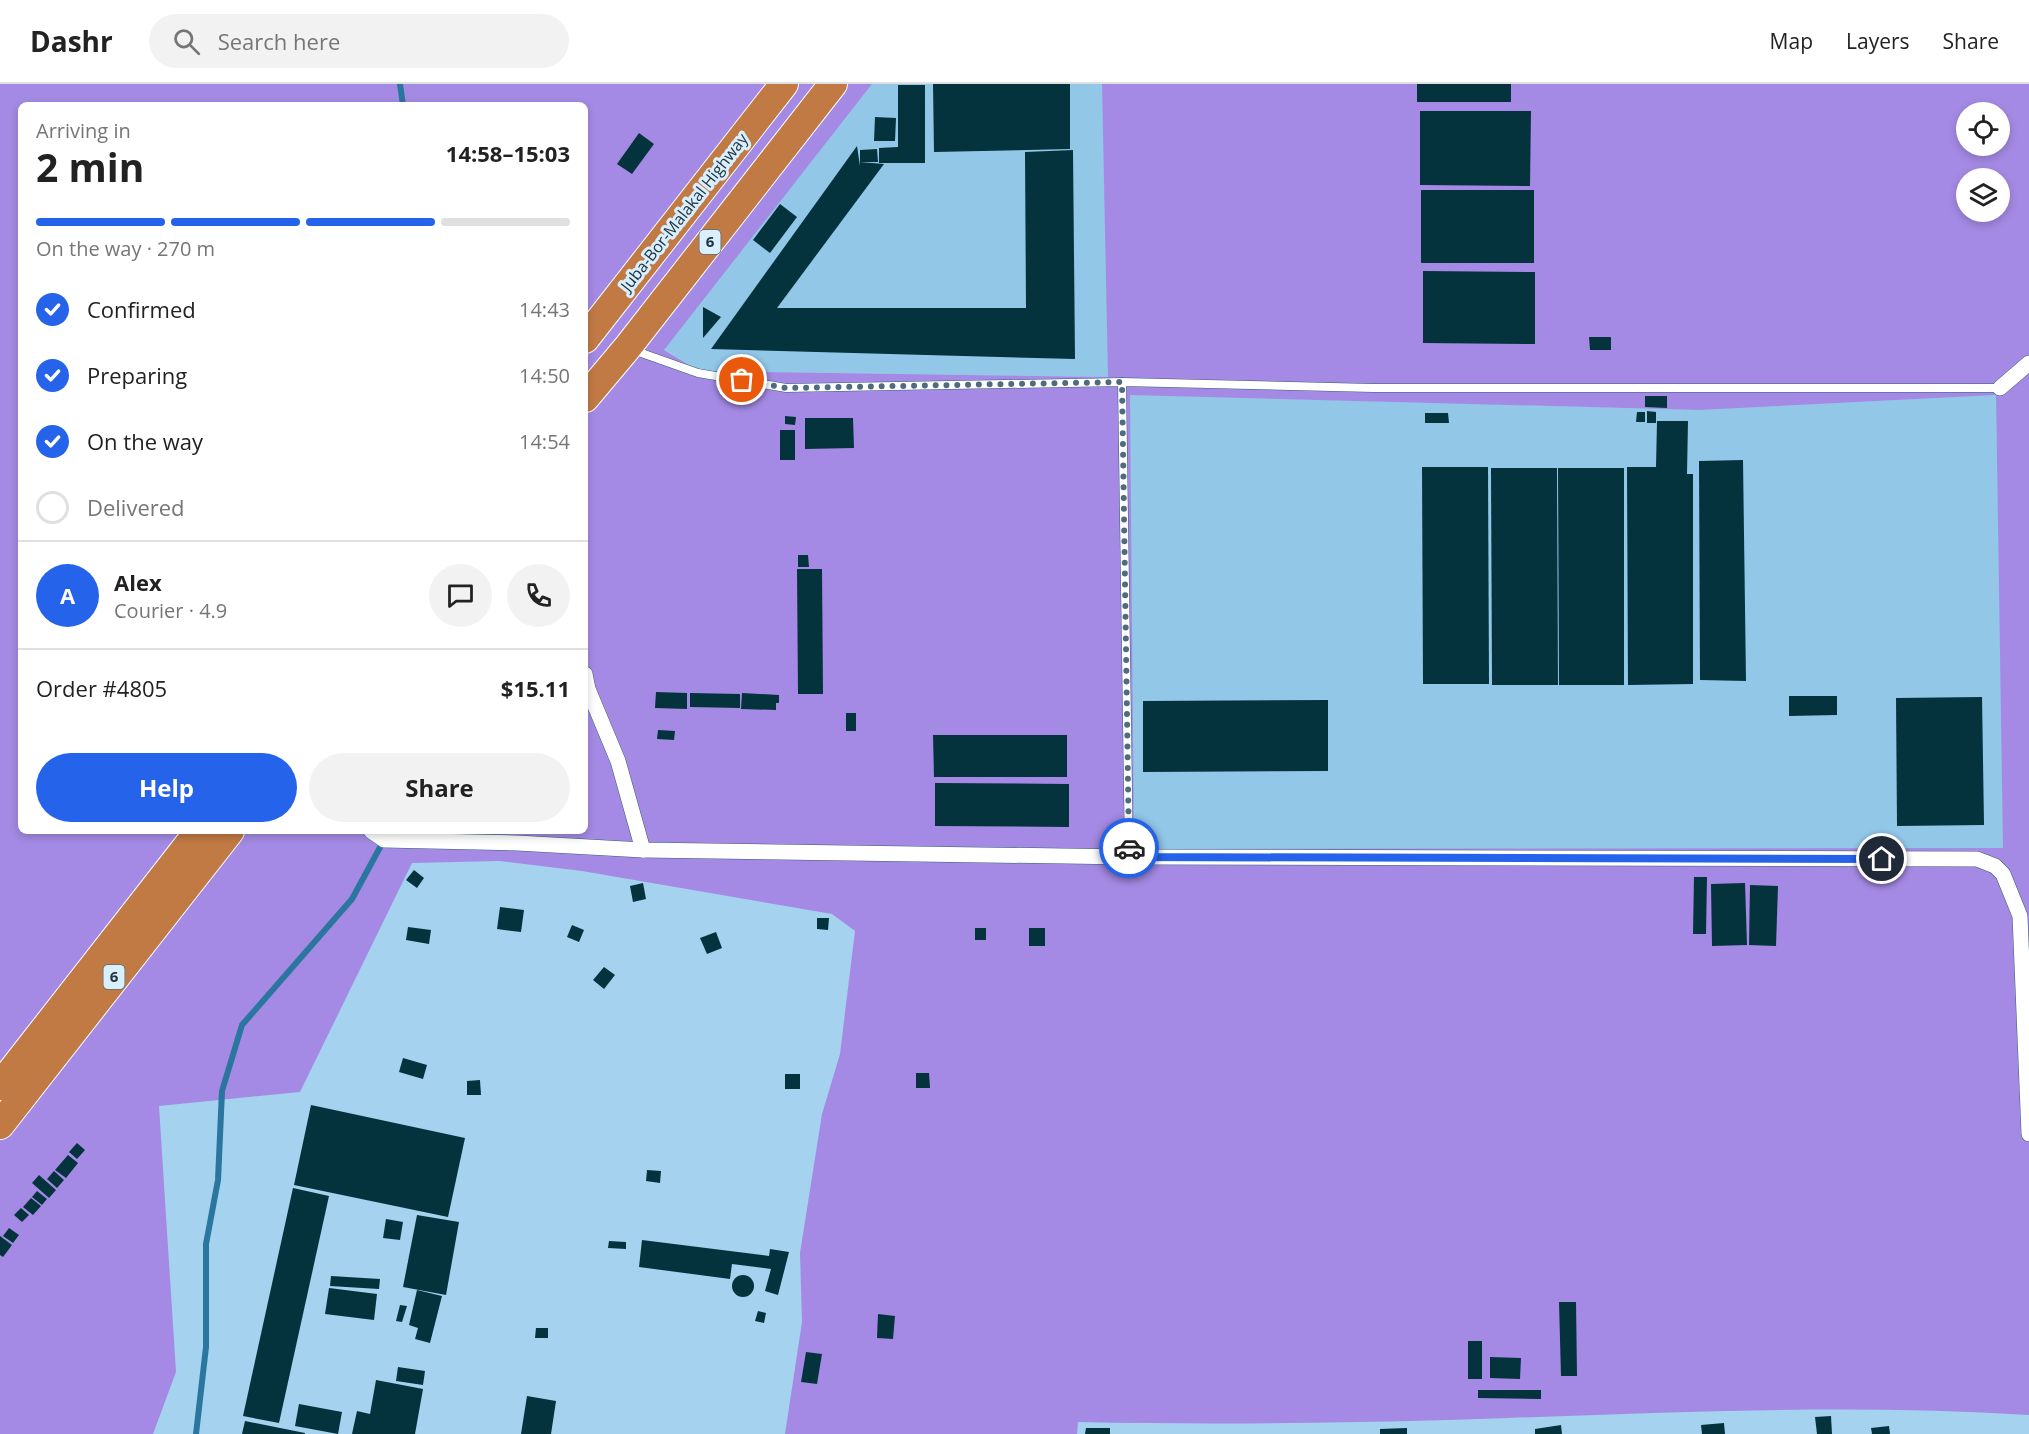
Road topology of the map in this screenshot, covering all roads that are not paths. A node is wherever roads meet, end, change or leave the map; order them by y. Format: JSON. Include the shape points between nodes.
{"nodes":[{"id":1,"x":784,"y":84,"type":"edge"},
{"id":2,"x":833,"y":84,"type":"edge"},
{"id":3,"x":588,"y":335,"type":"edge"},
{"id":4,"x":627,"y":348,"type":"junction"},
{"id":5,"x":2029,"y":363,"type":"edge"},
{"id":6,"x":1122,"y":382,"type":"junction"},
{"id":7,"x":2000,"y":388,"type":"joint"},
{"id":8,"x":588,"y":394,"type":"edge"},
{"id":9,"x":588,"y":689,"type":"edge"},
{"id":10,"x":197,"y":834,"type":"edge"},
{"id":11,"x":228,"y":834,"type":"edge"},
{"id":12,"x":375,"y":834,"type":"edge"},
{"id":13,"x":643,"y":850,"type":"junction"},
{"id":14,"x":1129,"y":857,"type":"junction"},
{"id":15,"x":0,"y":1086,"type":"edge"},
{"id":16,"x":0,"y":1125,"type":"edge"},
{"id":17,"x":2029,"y":1134,"type":"edge"}],
"edges":[{"from":1,"to":3,"type":"highway","name":"Juba-Bor-Malakal Highway","number":"6"},
{"from":2,"to":4,"type":"highway","number":"6"},
{"from":4,"to":6,"type":"lane","via":[[698,373],[786,388]]},
{"from":4,"to":8,"type":"highway","number":"6"},
{"from":5,"to":7,"type":"street"},
{"from":6,"to":7,"type":"lane","via":[[1373,388]]},
{"from":6,"to":14,"type":"lane"},
{"from":9,"to":13,"type":"street","via":[[618,761]]},
{"from":10,"to":15,"type":"highway","number":"6"},
{"from":11,"to":16,"type":"highway","number":"6"},
{"from":12,"to":13,"type":"street","via":[[384,840]]},
{"from":13,"to":14,"type":"street"},
{"from":14,"to":17,"type":"street","via":[[1977,859],[2003,874],[2020,916]]}]}
